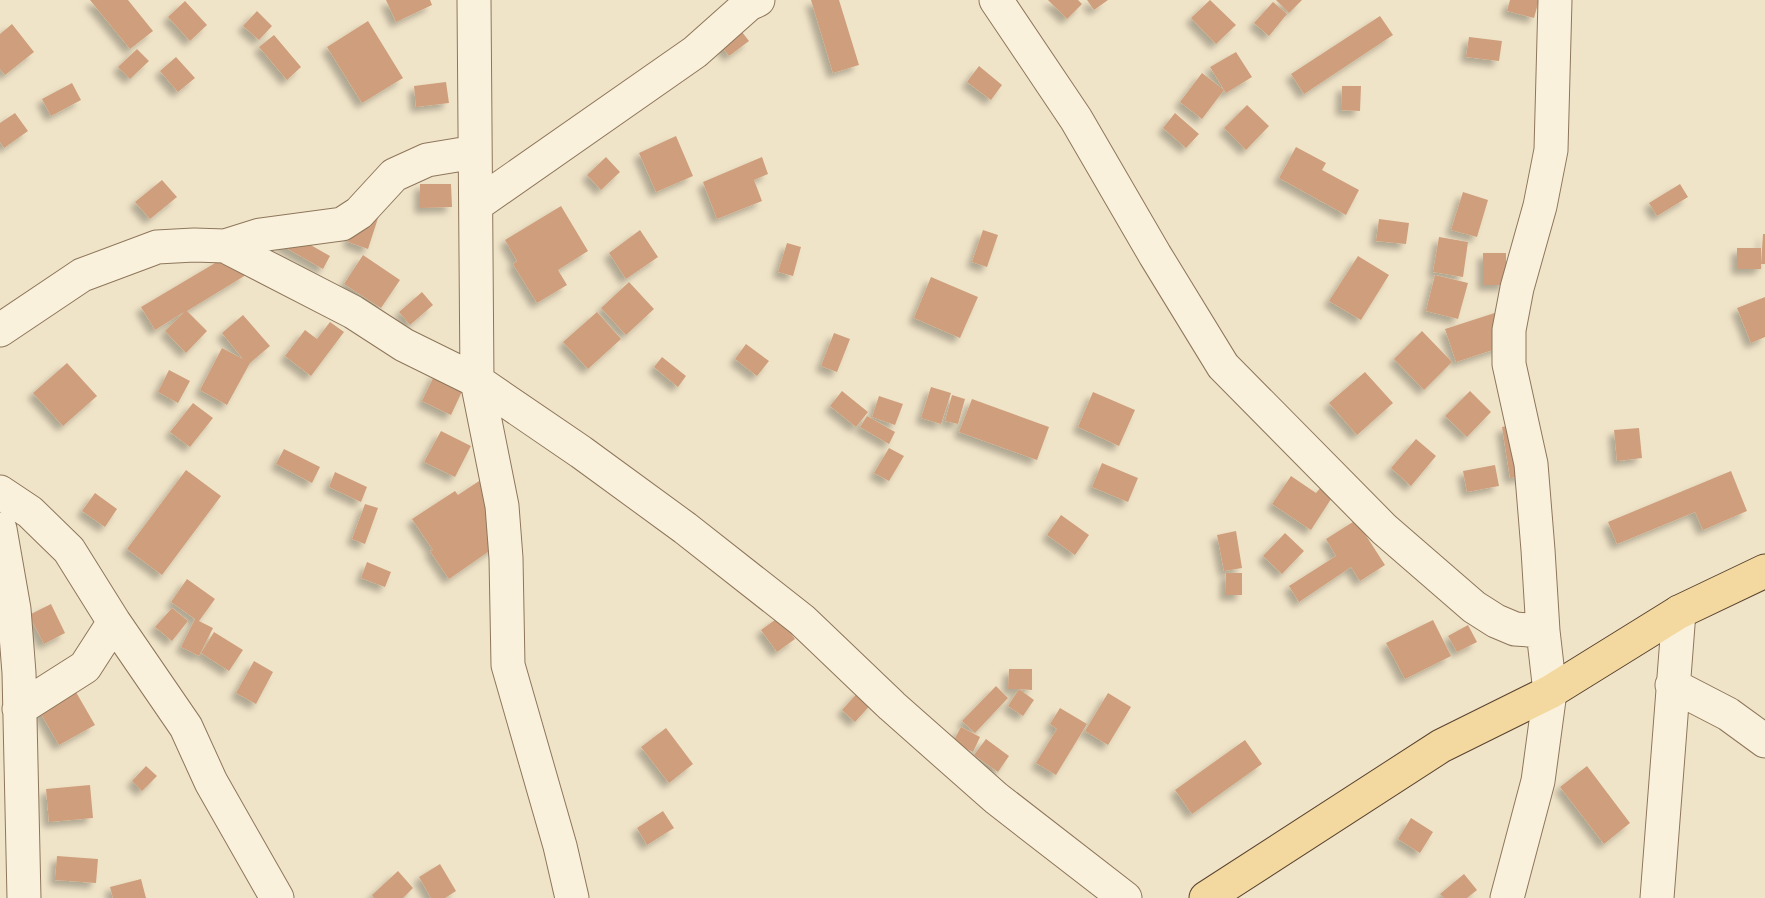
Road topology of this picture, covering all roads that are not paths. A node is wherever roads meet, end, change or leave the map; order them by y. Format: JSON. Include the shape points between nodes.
{"nodes":[{"id":1,"x":474,"y":0,"type":"edge"},
{"id":2,"x":758,"y":0,"type":"edge"},
{"id":3,"x":1555,"y":0,"type":"edge"},
{"id":4,"x":996,"y":1,"type":"edge"},
{"id":5,"x":475,"y":152,"type":"junction"},
{"id":6,"x":476,"y":205,"type":"junction"},
{"id":7,"x":225,"y":246,"type":"junction"},
{"id":8,"x":0,"y":330,"type":"edge"},
{"id":9,"x":477,"y":381,"type":"junction"},
{"id":10,"x":0,"y":492,"type":"edge"},
{"id":11,"x":0,"y":530,"type":"edge"},
{"id":12,"x":1761,"y":581,"type":"edge"},
{"id":13,"x":1679,"y":612,"type":"junction"},
{"id":14,"x":114,"y":622,"type":"junction"},
{"id":15,"x":1543,"y":631,"type":"junction"},
{"id":16,"x":85,"y":667,"type":"junction"},
{"id":17,"x":144,"y":667,"type":"junction"},
{"id":18,"x":1672,"y":685,"type":"junction"},
{"id":19,"x":1550,"y":692,"type":"junction"},
{"id":20,"x":19,"y":709,"type":"junction"},
{"id":21,"x":1765,"y":741,"type":"edge"},
{"id":22,"x":24,"y":898,"type":"edge"},
{"id":23,"x":277,"y":898,"type":"edge"},
{"id":24,"x":572,"y":898,"type":"edge"},
{"id":25,"x":1125,"y":898,"type":"edge"},
{"id":26,"x":1206,"y":898,"type":"edge"},
{"id":27,"x":1507,"y":898,"type":"edge"},
{"id":28,"x":1657,"y":898,"type":"edge"}],
"edges":[{"from":1,"to":5,"type":"street"},
{"from":2,"to":6,"type":"street","via":[[748,3],[695,52]]},
{"from":3,"to":15,"type":"street","via":[[1551,150],[1509,330],[1509,364],[1531,464]]},
{"from":4,"to":15,"type":"street","via":[[1076,119],[1222,366],[1384,528],[1474,607],[1515,629]]},
{"from":5,"to":6,"type":"street"},
{"from":5,"to":7,"type":"street","via":[[427,160],[394,174],[359,213],[342,224],[260,235]]},
{"from":6,"to":9,"type":"street"},
{"from":7,"to":8,"type":"street","via":[[157,247],[82,275]]},
{"from":7,"to":9,"type":"street"},
{"from":9,"to":24,"type":"street","via":[[502,506],[508,665]]},
{"from":9,"to":25,"type":"street","via":[[675,521],[802,620],[996,798]]},
{"from":10,"to":14,"type":"street","via":[[30,512],[69,550]]},
{"from":11,"to":20,"type":"street","via":[[14,609]]},
{"from":12,"to":13,"type":"main road"},
{"from":13,"to":18,"type":"street"},
{"from":13,"to":19,"type":"main road"},
{"from":14,"to":16,"type":"street"},
{"from":14,"to":17,"type":"street"},
{"from":15,"to":19,"type":"street"},
{"from":16,"to":17,"type":"street"},
{"from":16,"to":20,"type":"street"},
{"from":17,"to":23,"type":"street","via":[[186,727],[211,782]]},
{"from":18,"to":21,"type":"street","via":[[1728,714]]},
{"from":18,"to":28,"type":"street"},
{"from":19,"to":26,"type":"main road","via":[[1442,746]]},
{"from":19,"to":27,"type":"street","via":[[1538,781]]},
{"from":20,"to":22,"type":"street"}]}
